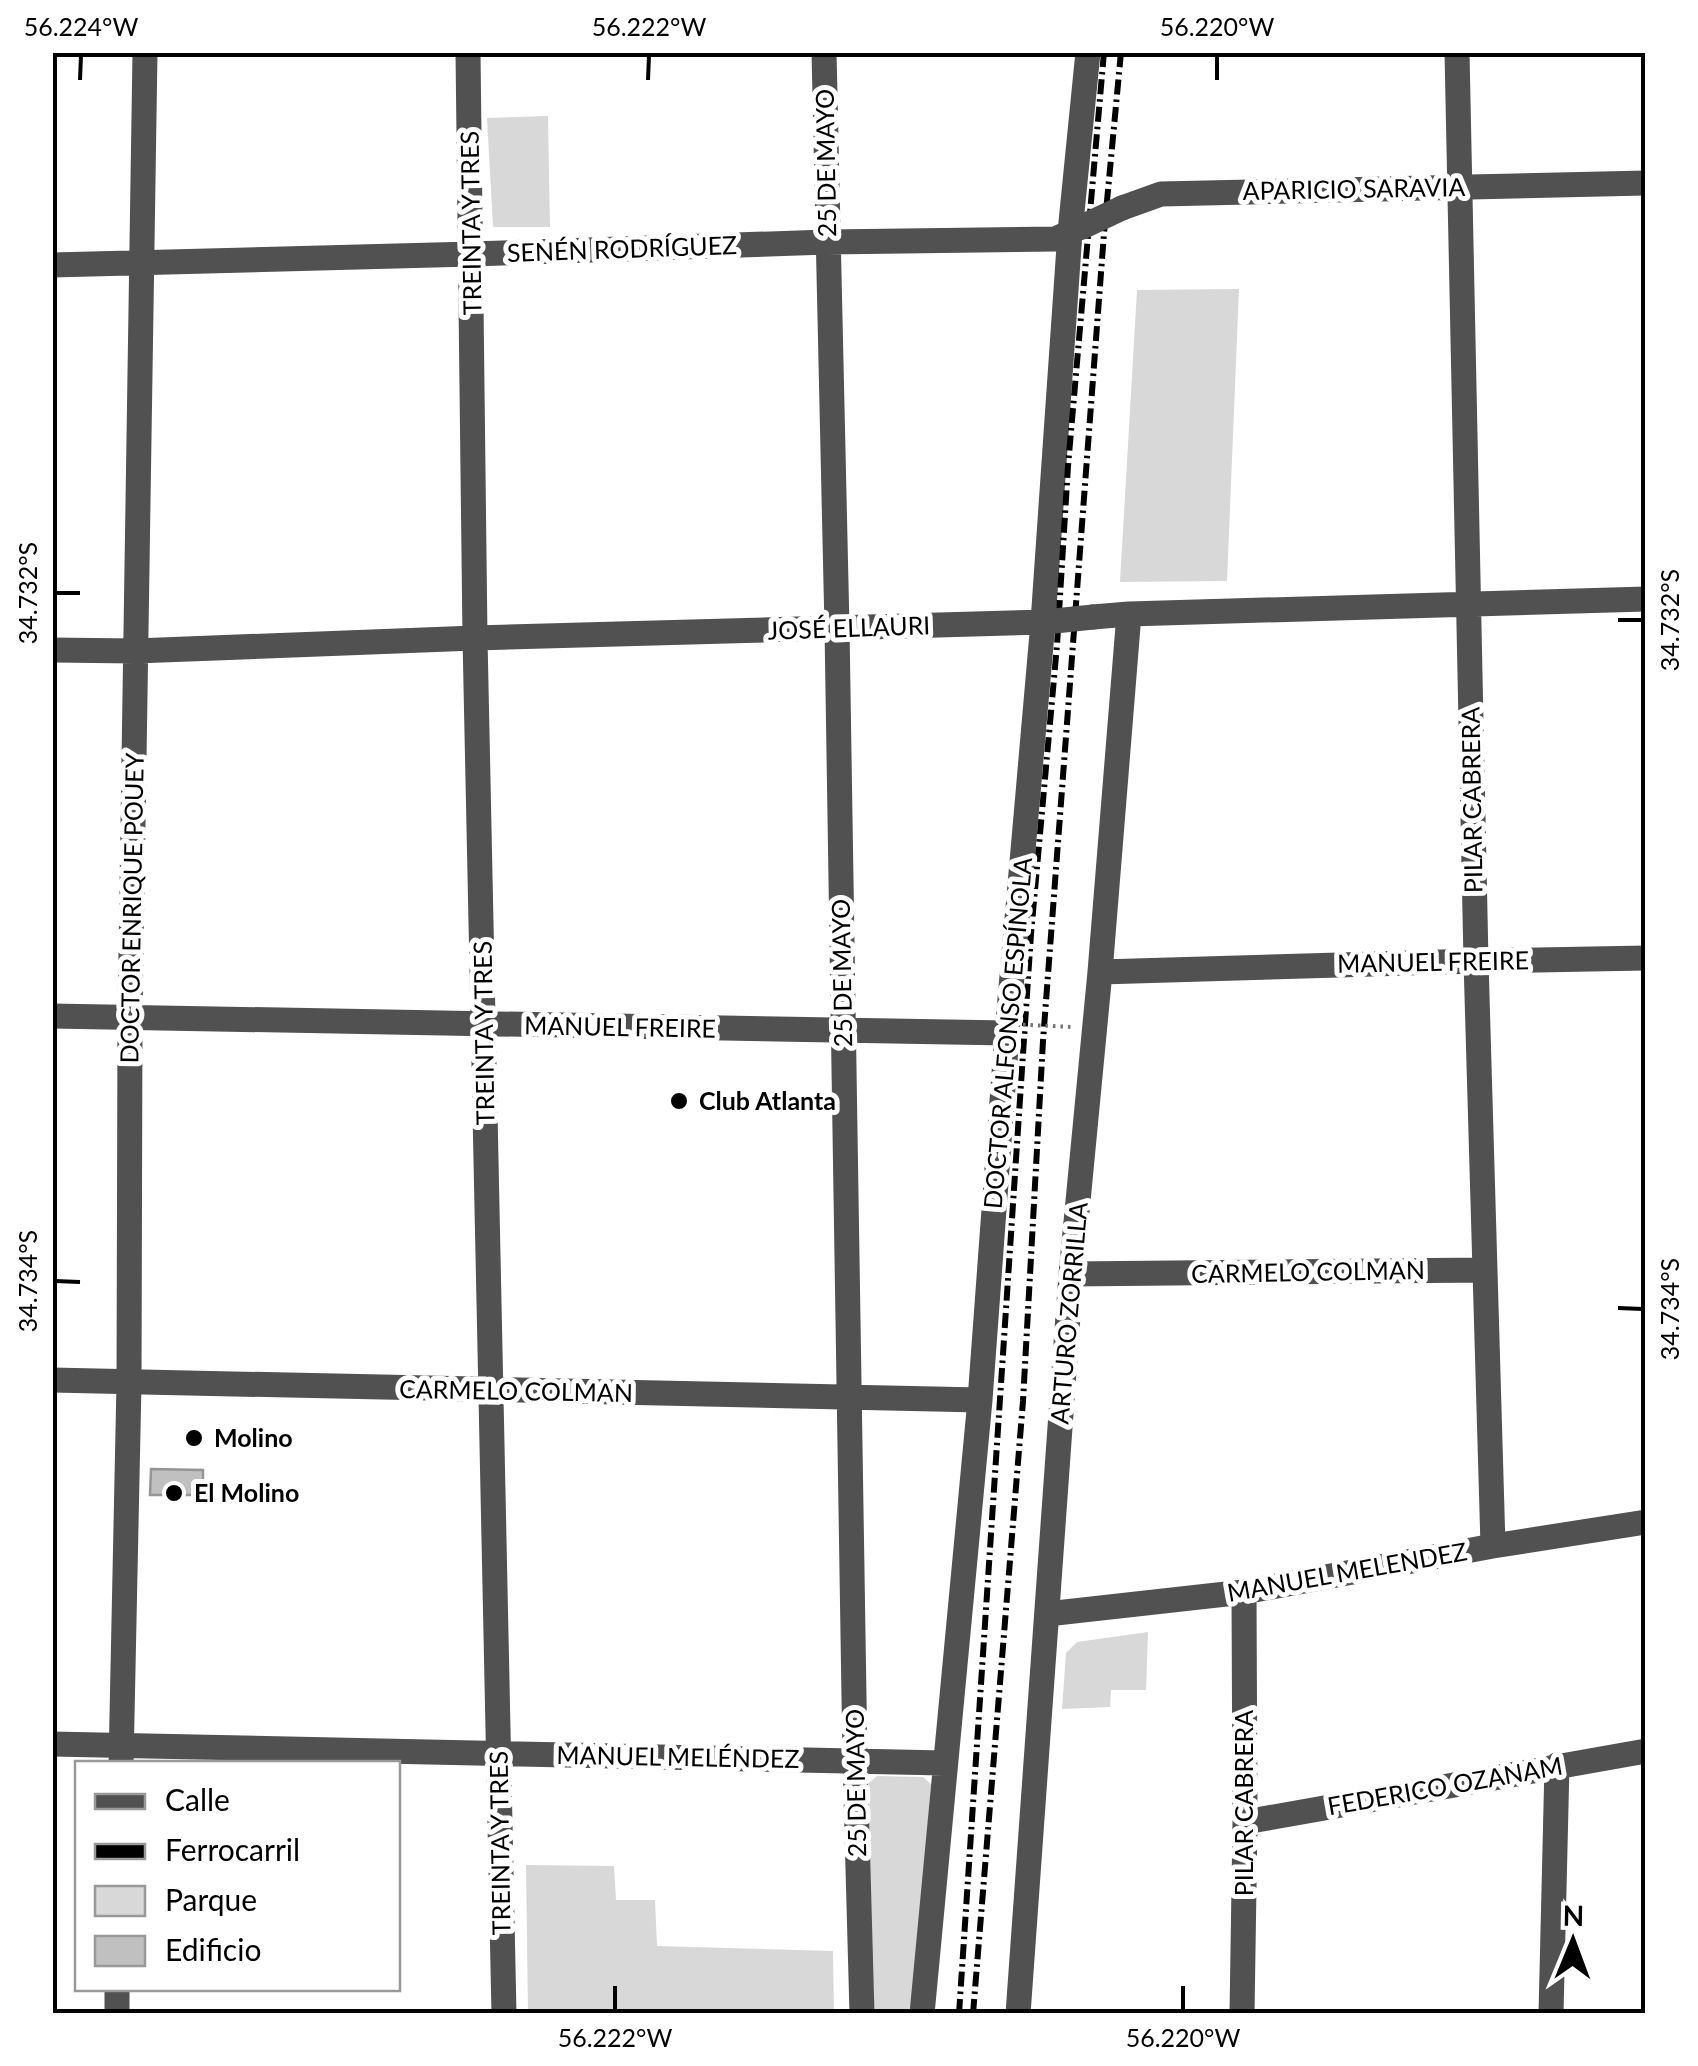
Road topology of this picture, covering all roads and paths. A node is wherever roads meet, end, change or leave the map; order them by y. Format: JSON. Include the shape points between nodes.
{"nodes":[{"id":1,"x":145,"y":52,"type":"edge"},
{"id":2,"x":468,"y":52,"type":"edge"},
{"id":3,"x":824,"y":52,"type":"edge"},
{"id":4,"x":1088,"y":52,"type":"edge"},
{"id":5,"x":1457,"y":52,"type":"edge"},
{"id":6,"x":1646,"y":183,"type":"edge"},
{"id":7,"x":1458,"y":186,"type":"junction"},
{"id":8,"x":1076,"y":229,"type":"junction"},
{"id":9,"x":827,"y":242,"type":"junction"},
{"id":10,"x":472,"y":254,"type":"junction"},
{"id":11,"x":142,"y":264,"type":"junction"},
{"id":12,"x":52,"y":265,"type":"edge"},
{"id":13,"x":1646,"y":598,"type":"edge"},
{"id":14,"x":1467,"y":603,"type":"junction"},
{"id":15,"x":1129,"y":614,"type":"junction"},
{"id":16,"x":1044,"y":622,"type":"junction"},
{"id":17,"x":837,"y":628,"type":"junction"},
{"id":18,"x":475,"y":638,"type":"junction"},
{"id":19,"x":52,"y":650,"type":"edge"},
{"id":20,"x":135,"y":650,"type":"junction"},
{"id":21,"x":1646,"y":958,"type":"edge"},
{"id":22,"x":1476,"y":961,"type":"junction"},
{"id":23,"x":1100,"y":972,"type":"junction"},
{"id":24,"x":52,"y":1016,"type":"edge"},
{"id":25,"x":130,"y":1017,"type":"junction"},
{"id":26,"x":484,"y":1025,"type":"junction"},
{"id":27,"x":1072,"y":1027,"type":"dead end"},
{"id":28,"x":843,"y":1029,"type":"junction"},
{"id":29,"x":1007,"y":1029,"type":"junction"},
{"id":30,"x":1484,"y":1270,"type":"junction"},
{"id":31,"x":1071,"y":1274,"type":"junction"},
{"id":32,"x":52,"y":1380,"type":"edge"},
{"id":33,"x":129,"y":1383,"type":"junction"},
{"id":34,"x":492,"y":1390,"type":"junction"},
{"id":35,"x":850,"y":1398,"type":"junction"},
{"id":36,"x":980,"y":1400,"type":"junction"},
{"id":37,"x":1646,"y":1522,"type":"edge"},
{"id":38,"x":1493,"y":1546,"type":"junction"},
{"id":39,"x":1244,"y":1592,"type":"junction"},
{"id":40,"x":1047,"y":1614,"type":"junction"},
{"id":41,"x":52,"y":1744,"type":"edge"},
{"id":42,"x":1646,"y":1751,"type":"edge"},
{"id":43,"x":498,"y":1753,"type":"junction"},
{"id":44,"x":121,"y":1754,"type":"edge"},
{"id":45,"x":855,"y":1760,"type":"junction"},
{"id":46,"x":944,"y":1763,"type":"junction"},
{"id":47,"x":1557,"y":1765,"type":"junction"},
{"id":48,"x":1245,"y":1822,"type":"junction"},
{"id":49,"x":504,"y":2014,"type":"edge"},
{"id":50,"x":862,"y":2014,"type":"edge"},
{"id":51,"x":922,"y":2014,"type":"edge"},
{"id":52,"x":1018,"y":2014,"type":"edge"},
{"id":53,"x":1242,"y":2014,"type":"edge"},
{"id":54,"x":1551,"y":2014,"type":"edge"}],
"edges":[{"from":1,"to":11,"type":"street","name":"DOCTOR ENRIQUE POUEY"},
{"from":2,"to":10,"type":"street","name":"TREINTA Y TRES"},
{"from":3,"to":9,"type":"street","name":"25 DE MAYO"},
{"from":4,"to":8,"type":"street","name":"DOCTOR ALFONSO ESPÍNOLA"},
{"from":5,"to":7,"type":"street","name":"PILAR CABRERA"},
{"from":6,"to":7,"type":"street","name":"APARICIO SARAVIA"},
{"from":7,"to":8,"type":"street","name":"APARICIO SARAVIA","bridge":true,"via":[[1161,194]]},
{"from":7,"to":14,"type":"street","name":"PILAR CABRERA"},
{"from":8,"to":9,"type":"street","name":"SENÉN RODRÍGUEZ","via":[[1055,239]]},
{"from":8,"to":16,"type":"street","name":"DOCTOR ALFONSO ESPÍNOLA"},
{"from":9,"to":10,"type":"street","name":"SENÉN RODRÍGUEZ"},
{"from":9,"to":17,"type":"street","name":"25 DE MAYO"},
{"from":10,"to":11,"type":"street","name":"SENÉN RODRÍGUEZ"},
{"from":10,"to":18,"type":"street","name":"TREINTA Y TRES"},
{"from":11,"to":12,"type":"street","name":"SENÉN RODRÍGUEZ"},
{"from":11,"to":20,"type":"street","name":"DOCTOR ENRIQUE POUEY"},
{"from":13,"to":14,"type":"street","name":"JOSÉ ELLAURI"},
{"from":14,"to":15,"type":"street","name":"JOSÉ ELLAURI"},
{"from":14,"to":22,"type":"street","name":"PILAR CABRERA"},
{"from":15,"to":16,"type":"street","name":"JOSÉ ELLAURI","bridge":true},
{"from":15,"to":23,"type":"street","name":"ARTURO ZORRILLA"},
{"from":16,"to":17,"type":"street","name":"JOSÉ ELLAURI"},
{"from":16,"to":29,"type":"street","name":"DOCTOR ALFONSO ESPÍNOLA"},
{"from":17,"to":18,"type":"street","name":"JOSÉ ELLAURI"},
{"from":17,"to":28,"type":"street","name":"25 DE MAYO"},
{"from":18,"to":20,"type":"street","name":"JOSÉ ELLAURI"},
{"from":18,"to":26,"type":"street","name":"TREINTA Y TRES"},
{"from":19,"to":20,"type":"street","name":"JOSÉ ELLAURI"},
{"from":20,"to":25,"type":"street","name":"DOCTOR ENRIQUE POUEY"},
{"from":21,"to":22,"type":"street","name":"MANUEL FREIRE"},
{"from":22,"to":23,"type":"street","name":"MANUEL FREIRE"},
{"from":22,"to":30,"type":"street","name":"PILAR CABRERA"},
{"from":23,"to":31,"type":"street","name":"ARTURO ZORRILLA"},
{"from":24,"to":25,"type":"street","name":"MANUEL FREIRE"},
{"from":25,"to":26,"type":"street","name":"MANUEL FREIRE"},
{"from":25,"to":33,"type":"street","name":"DOCTOR ENRIQUE POUEY"},
{"from":26,"to":28,"type":"street","name":"MANUEL FREIRE"},
{"from":26,"to":34,"type":"street","name":"TREINTA Y TRES"},
{"from":27,"to":29,"type":"path","bridge":true},
{"from":28,"to":29,"type":"street","name":"MANUEL FREIRE"},
{"from":28,"to":35,"type":"street","name":"25 DE MAYO"},
{"from":29,"to":36,"type":"street","name":"DOCTOR ALFONSO ESPÍNOLA"},
{"from":30,"to":31,"type":"street","name":"CARMELO COLMAN"},
{"from":30,"to":38,"type":"street","name":"PILAR CABRERA"},
{"from":31,"to":40,"type":"street","name":"ARTURO ZORRILLA"},
{"from":32,"to":33,"type":"street","name":"CARMELO COLMAN"},
{"from":33,"to":34,"type":"street","name":"CARMELO COLMAN"},
{"from":33,"to":44,"type":"street","name":"DOCTOR ENRIQUE POUEY"},
{"from":34,"to":35,"type":"street","name":"CARMELO COLMAN"},
{"from":34,"to":43,"type":"street","name":"TREINTA Y TRES"},
{"from":35,"to":36,"type":"street","name":"CARMELO COLMAN"},
{"from":35,"to":45,"type":"street","name":"25 DE MAYO"},
{"from":36,"to":46,"type":"street","name":"DOCTOR ALFONSO ESPÍNOLA"},
{"from":37,"to":38,"type":"street","name":"MANUEL MELENDEZ"},
{"from":38,"to":39,"type":"street","name":"MANUEL MELENDEZ"},
{"from":39,"to":40,"type":"street","name":"MANUEL MELENDEZ"},
{"from":39,"to":48,"type":"street","name":"PILAR CABRERA"},
{"from":40,"to":52,"type":"street","name":"ARTURO ZORRILLA"},
{"from":41,"to":44,"type":"street","name":"MANUEL MELÉNDEZ"},
{"from":42,"to":47,"type":"street","name":"FEDERICO OZANAM"},
{"from":43,"to":44,"type":"street","name":"MANUEL MELÉNDEZ"},
{"from":43,"to":45,"type":"street","name":"MANUEL MELÉNDEZ"},
{"from":43,"to":49,"type":"street","name":"TREINTA Y TRES"},
{"from":45,"to":46,"type":"street","name":"MANUEL MELÉNDEZ"},
{"from":45,"to":50,"type":"street","name":"25 DE MAYO"},
{"from":46,"to":51,"type":"street","name":"DOCTOR ALFONSO ESPÍNOLA"},
{"from":47,"to":48,"type":"street","name":"FEDERICO OZANAM"},
{"from":47,"to":54,"type":"street"},
{"from":48,"to":53,"type":"street","name":"PILAR CABRERA"}]}
